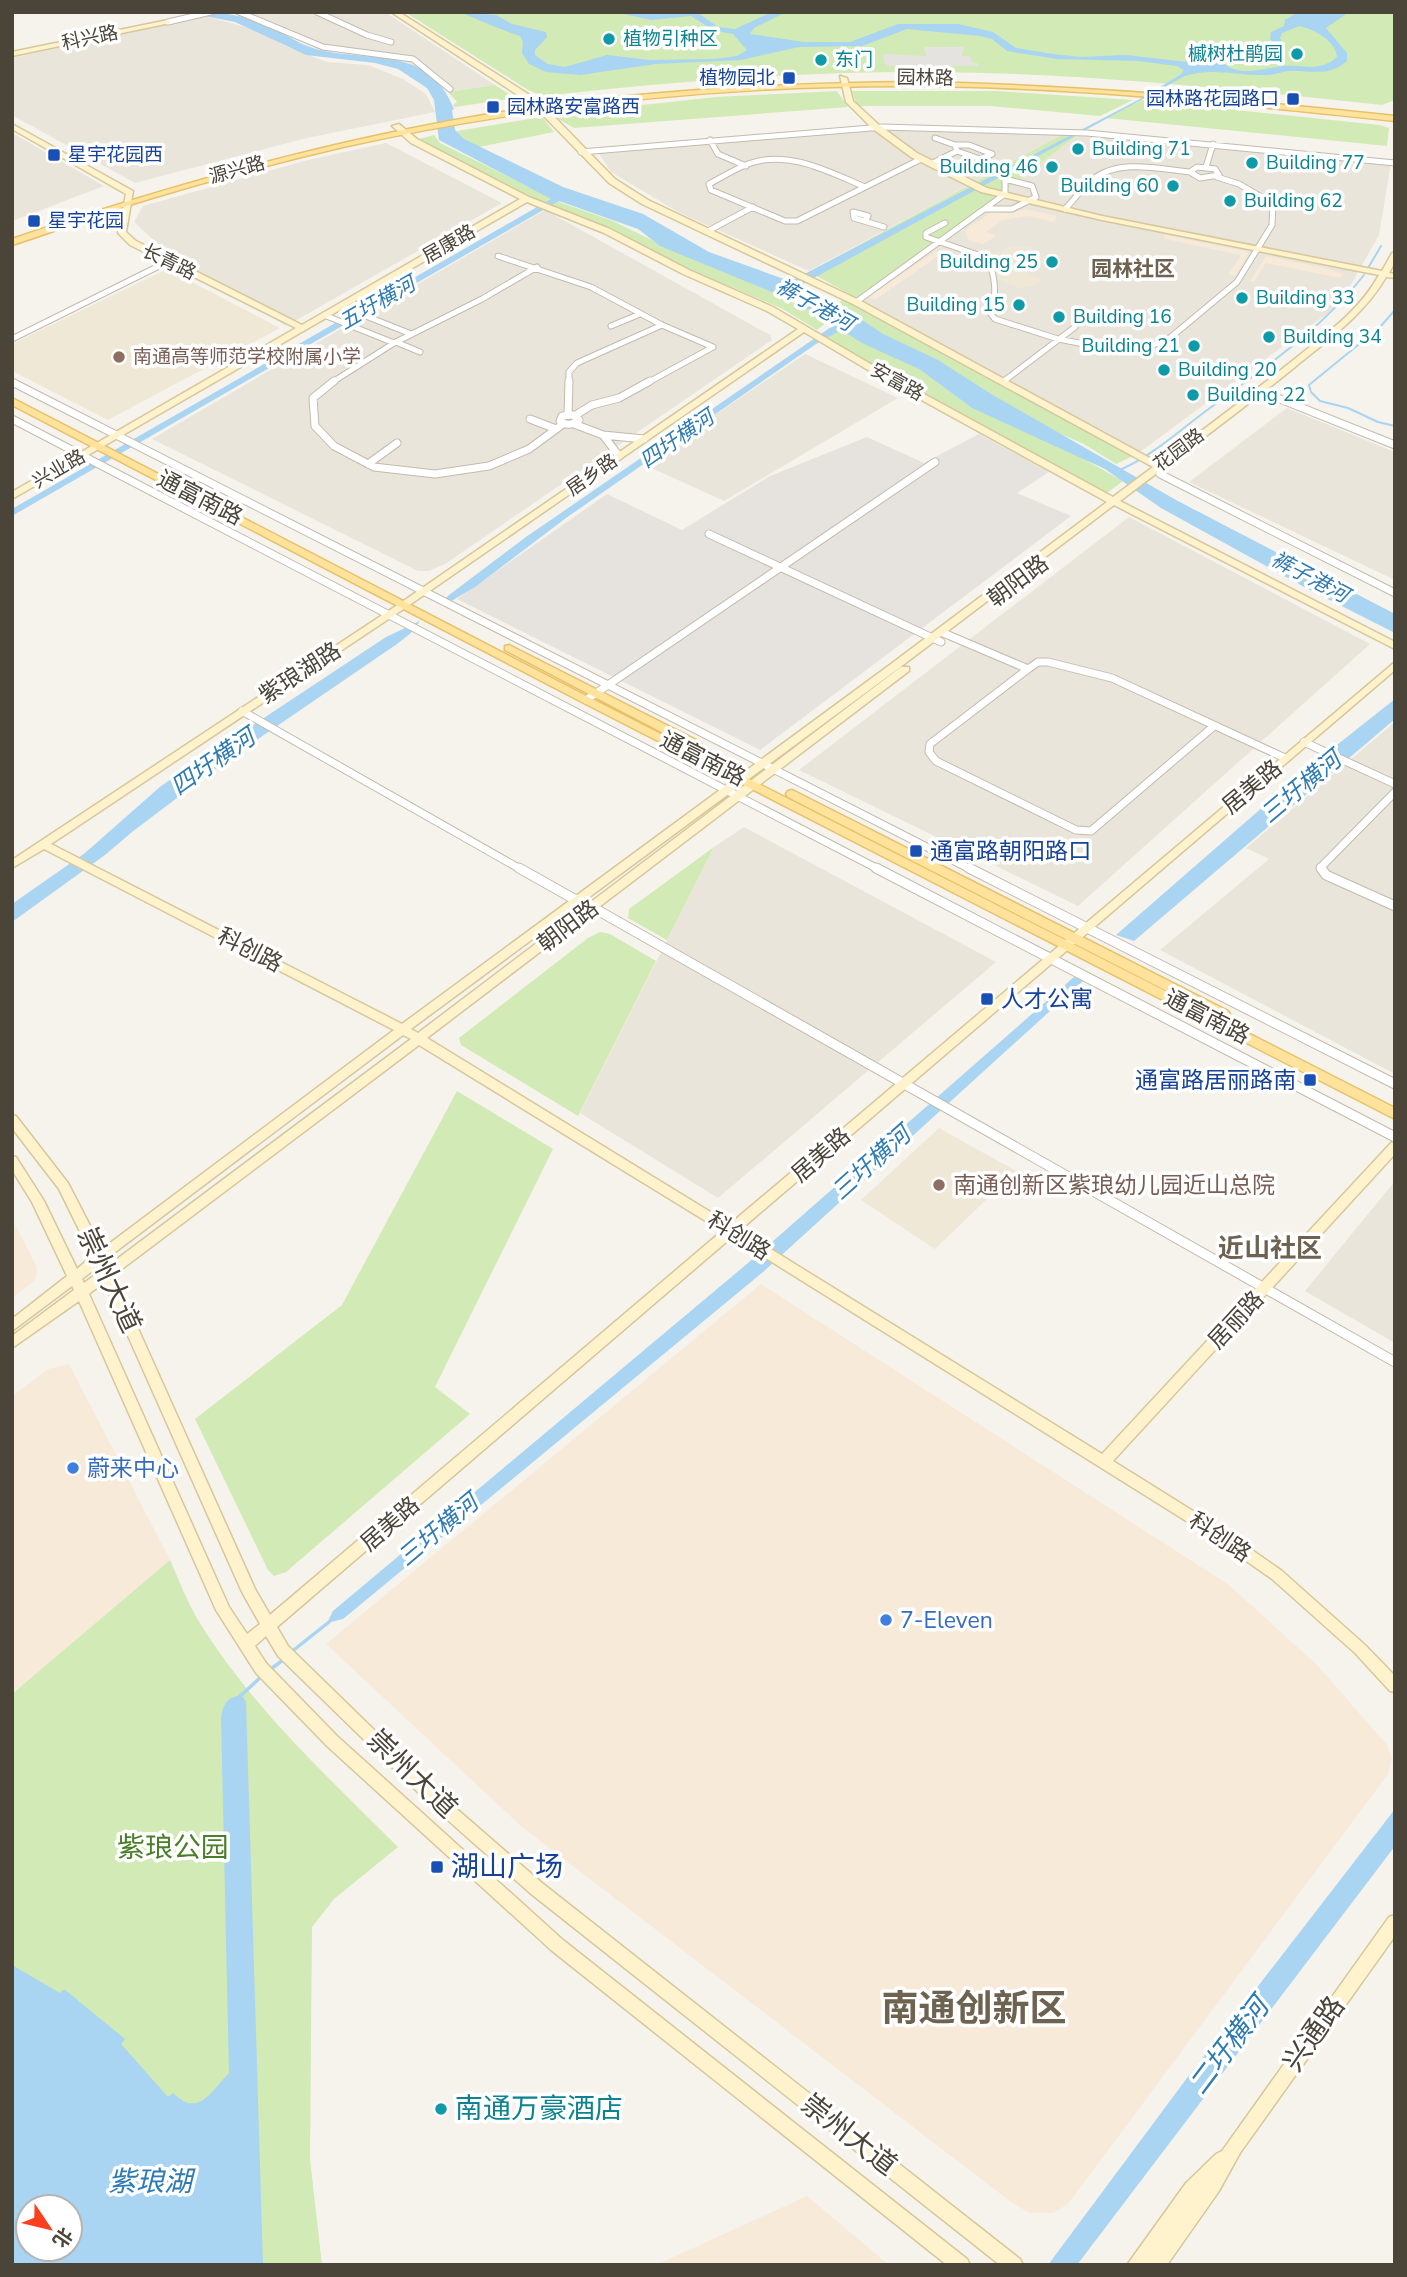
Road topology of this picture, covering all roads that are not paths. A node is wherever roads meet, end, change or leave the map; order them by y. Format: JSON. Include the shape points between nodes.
{"nodes":[{"id":1,"x":211,"y":12,"type":"edge"},
{"id":2,"x":239,"y":12,"type":"edge"},
{"id":3,"x":317,"y":12,"type":"edge"},
{"id":4,"x":394,"y":12,"type":"edge"},
{"id":5,"x":168,"y":22,"type":"joint"},
{"id":6,"x":391,"y":42,"type":"dead end"},
{"id":7,"x":12,"y":54,"type":"edge"},
{"id":8,"x":844,"y":82,"type":"junction"},
{"id":9,"x":450,"y":89,"type":"dead end"},
{"id":10,"x":1156,"y":91,"type":"junction"},
{"id":11,"x":538,"y":106,"type":"junction"},
{"id":12,"x":1395,"y":112,"type":"edge"},
{"id":13,"x":456,"y":116,"type":"joint"},
{"id":14,"x":1395,"y":120,"type":"edge"},
{"id":15,"x":467,"y":121,"type":"joint"},
{"id":16,"x":435,"y":122,"type":"junction"},
{"id":17,"x":12,"y":125,"type":"edge"},
{"id":18,"x":876,"y":127,"type":"junction"},
{"id":19,"x":398,"y":129,"type":"junction"},
{"id":20,"x":935,"y":138,"type":"dead end"},
{"id":21,"x":710,"y":140,"type":"junction"},
{"id":22,"x":1213,"y":144,"type":"junction"},
{"id":23,"x":956,"y":148,"type":"junction"},
{"id":24,"x":581,"y":152,"type":"junction"},
{"id":25,"x":921,"y":159,"type":"junction"},
{"id":26,"x":1395,"y":163,"type":"edge"},
{"id":27,"x":931,"y":164,"type":"junction"},
{"id":28,"x":746,"y":166,"type":"junction"},
{"id":29,"x":1206,"y":167,"type":"junction"},
{"id":30,"x":1190,"y":172,"type":"junction"},
{"id":31,"x":1217,"y":177,"type":"junction"},
{"id":32,"x":972,"y":185,"type":"joint"},
{"id":33,"x":865,"y":187,"type":"junction"},
{"id":34,"x":1005,"y":194,"type":"junction"},
{"id":35,"x":129,"y":197,"type":"junction"},
{"id":36,"x":526,"y":199,"type":"junction"},
{"id":37,"x":1031,"y":201,"type":"junction"},
{"id":38,"x":831,"y":204,"type":"junction"},
{"id":39,"x":753,"y":208,"type":"junction"},
{"id":40,"x":985,"y":209,"type":"junction"},
{"id":41,"x":1065,"y":209,"type":"junction"},
{"id":42,"x":945,"y":223,"type":"dead end"},
{"id":43,"x":884,"y":227,"type":"dead end"},
{"id":44,"x":708,"y":231,"type":"junction"},
{"id":45,"x":12,"y":234,"type":"edge"},
{"id":46,"x":12,"y":242,"type":"edge"},
{"id":47,"x":937,"y":243,"type":"junction"},
{"id":48,"x":1258,"y":249,"type":"junction"},
{"id":49,"x":1395,"y":255,"type":"edge"},
{"id":50,"x":498,"y":256,"type":"dead end"},
{"id":51,"x":169,"y":261,"type":"junction"},
{"id":52,"x":537,"y":267,"type":"junction"},
{"id":53,"x":1391,"y":275,"type":"edge"},
{"id":54,"x":807,"y":277,"type":"joint"},
{"id":55,"x":1304,"y":296,"type":"dead end"},
{"id":56,"x":856,"y":302,"type":"junction"},
{"id":57,"x":1282,"y":304,"type":"dead end"},
{"id":58,"x":341,"y":306,"type":"junction"},
{"id":59,"x":640,"y":314,"type":"junction"},
{"id":60,"x":324,"y":315,"type":"junction"},
{"id":61,"x":662,"y":325,"type":"junction"},
{"id":62,"x":611,"y":326,"type":"dead end"},
{"id":63,"x":1075,"y":327,"type":"dead end"},
{"id":64,"x":302,"y":328,"type":"junction"},
{"id":65,"x":804,"y":328,"type":"junction"},
{"id":66,"x":411,"y":334,"type":"junction"},
{"id":67,"x":12,"y":339,"type":"edge"},
{"id":68,"x":1059,"y":340,"type":"junction"},
{"id":69,"x":395,"y":342,"type":"junction"},
{"id":70,"x":420,"y":352,"type":"dead end"},
{"id":71,"x":1004,"y":381,"type":"junction"},
{"id":72,"x":12,"y":382,"type":"edge"},
{"id":73,"x":1263,"y":392,"type":"junction"},
{"id":74,"x":12,"y":394,"type":"edge"},
{"id":75,"x":12,"y":401,"type":"edge"},
{"id":76,"x":572,"y":418,"type":"junction"},
{"id":77,"x":12,"y":419,"type":"edge"},
{"id":78,"x":530,"y":419,"type":"dead end"},
{"id":79,"x":556,"y":429,"type":"junction"},
{"id":80,"x":116,"y":434,"type":"junction"},
{"id":81,"x":603,"y":435,"type":"junction"},
{"id":82,"x":644,"y":439,"type":"junction"},
{"id":83,"x":397,"y":443,"type":"dead end"},
{"id":84,"x":1395,"y":445,"type":"edge"},
{"id":85,"x":109,"y":447,"type":"junction"},
{"id":86,"x":79,"y":454,"type":"junction"},
{"id":87,"x":620,"y":456,"type":"junction"},
{"id":88,"x":935,"y":462,"type":"dead end"},
{"id":89,"x":368,"y":464,"type":"junction"},
{"id":90,"x":1154,"y":474,"type":"junction"},
{"id":91,"x":12,"y":490,"type":"edge"},
{"id":92,"x":12,"y":496,"type":"edge"},
{"id":93,"x":1116,"y":503,"type":"junction"},
{"id":94,"x":709,"y":534,"type":"dead end"},
{"id":95,"x":780,"y":566,"type":"junction"},
{"id":96,"x":425,"y":590,"type":"junction"},
{"id":97,"x":1395,"y":593,"type":"edge"},
{"id":98,"x":409,"y":601,"type":"junction"},
{"id":99,"x":389,"y":615,"type":"junction"},
{"id":100,"x":941,"y":637,"type":"junction"},
{"id":101,"x":1395,"y":646,"type":"edge"},
{"id":102,"x":1395,"y":665,"type":"edge"},
{"id":103,"x":1028,"y":669,"type":"junction"},
{"id":104,"x":610,"y":683,"type":"junction"},
{"id":105,"x":591,"y":697,"type":"junction"},
{"id":106,"x":242,"y":711,"type":"junction"},
{"id":107,"x":1214,"y":726,"type":"junction"},
{"id":108,"x":1304,"y":742,"type":"junction"},
{"id":109,"x":1285,"y":758,"type":"junction"},
{"id":110,"x":764,"y":762,"type":"junction"},
{"id":111,"x":775,"y":769,"type":"junction"},
{"id":112,"x":752,"y":778,"type":"junction"},
{"id":113,"x":1395,"y":785,"type":"edge"},
{"id":114,"x":726,"y":790,"type":"junction"},
{"id":115,"x":1395,"y":792,"type":"edge"},
{"id":116,"x":739,"y":796,"type":"junction"},
{"id":117,"x":45,"y":845,"type":"junction"},
{"id":118,"x":12,"y":865,"type":"edge"},
{"id":119,"x":576,"y":900,"type":"junction"},
{"id":120,"x":1395,"y":906,"type":"edge"},
{"id":121,"x":592,"y":907,"type":"junction"},
{"id":122,"x":1088,"y":926,"type":"junction"},
{"id":123,"x":1070,"y":942,"type":"junction"},
{"id":124,"x":1051,"y":958,"type":"junction"},
{"id":125,"x":403,"y":1029,"type":"junction"},
{"id":126,"x":419,"y":1039,"type":"junction"},
{"id":127,"x":1395,"y":1084,"type":"edge"},
{"id":128,"x":902,"y":1085,"type":"junction"},
{"id":129,"x":1395,"y":1103,"type":"edge"},
{"id":130,"x":1395,"y":1114,"type":"edge"},
{"id":131,"x":12,"y":1119,"type":"edge"},
{"id":132,"x":1395,"y":1137,"type":"edge"},
{"id":133,"x":1395,"y":1146,"type":"edge"},
{"id":134,"x":12,"y":1160,"type":"edge"},
{"id":135,"x":732,"y":1231,"type":"junction"},
{"id":136,"x":100,"y":1258,"type":"junction"},
{"id":137,"x":107,"y":1274,"type":"junction"},
{"id":138,"x":75,"y":1277,"type":"junction"},
{"id":139,"x":1265,"y":1289,"type":"junction"},
{"id":140,"x":82,"y":1292,"type":"junction"},
{"id":141,"x":12,"y":1326,"type":"edge"},
{"id":142,"x":12,"y":1343,"type":"edge"},
{"id":143,"x":1395,"y":1362,"type":"edge"},
{"id":144,"x":1104,"y":1462,"type":"junction"},
{"id":145,"x":269,"y":1627,"type":"junction"},
{"id":146,"x":246,"y":1644,"type":"junction"},
{"id":147,"x":283,"y":1651,"type":"joint"},
{"id":148,"x":261,"y":1668,"type":"joint"},
{"id":149,"x":276,"y":1683,"type":"joint"},
{"id":150,"x":1395,"y":1686,"type":"edge"},
{"id":151,"x":1395,"y":1922,"type":"edge"},
{"id":152,"x":1234,"y":2147,"type":"junction"},
{"id":153,"x":961,"y":2265,"type":"edge"},
{"id":154,"x":1014,"y":2265,"type":"edge"},
{"id":155,"x":1136,"y":2265,"type":"edge"},
{"id":156,"x":1156,"y":2265,"type":"edge"}],
"edges":[{"from":1,"to":5,"type":"street"},
{"from":2,"to":9,"type":"street","via":[[323,47],[413,59]]},
{"from":3,"to":6,"type":"street"},
{"from":4,"to":11,"type":"street"},
{"from":5,"to":7,"type":"street","name":"科兴路"},
{"from":8,"to":10,"type":"main road","name":"园林路"},
{"from":8,"to":11,"type":"main road","name":"园林路"},
{"from":8,"to":18,"type":"street","via":[[850,102]]},
{"from":10,"to":12,"type":"main road","name":"园林路"},
{"from":10,"to":14,"type":"main road","name":"园林路"},
{"from":11,"to":13,"type":"main road","name":"园林路"},
{"from":11,"to":15,"type":"main road","name":"园林路"},
{"from":11,"to":24,"type":"street"},
{"from":13,"to":16,"type":"main road","name":"源兴路"},
{"from":15,"to":16,"type":"main road","name":"源兴路"},
{"from":16,"to":19,"type":"main road","name":"源兴路"},
{"from":17,"to":35,"type":"street"},
{"from":18,"to":21,"type":"street"},
{"from":18,"to":22,"type":"street","via":[[1071,132]]},
{"from":18,"to":25,"type":"street"},
{"from":19,"to":35,"type":"main road","name":"源兴路"},
{"from":19,"to":36,"type":"street","name":"安富路"},
{"from":20,"to":23,"type":"street"},
{"from":21,"to":24,"type":"street"},
{"from":21,"to":28,"type":"street","via":[[718,154]]},
{"from":22,"to":26,"type":"street"},
{"from":22,"to":29,"type":"street"},
{"from":23,"to":23,"type":"street","via":[[979,160],[992,155],[969,145]]},
{"from":23,"to":27,"type":"street"},
{"from":24,"to":44,"type":"street","via":[[612,181],[645,202]]},
{"from":25,"to":27,"type":"street"},
{"from":25,"to":33,"type":"street"},
{"from":27,"to":32,"type":"street"},
{"from":28,"to":33,"type":"street","via":[[796,161]]},
{"from":28,"to":39,"type":"street","via":[[709,184],[710,190]]},
{"from":29,"to":30,"type":"street"},
{"from":29,"to":31,"type":"street","via":[[1218,171]]},
{"from":30,"to":31,"type":"street","via":[[1200,179]]},
{"from":30,"to":41,"type":"street","via":[[1141,167],[1106,171]]},
{"from":31,"to":48,"type":"street","via":[[1273,204],[1272,225]]},
{"from":32,"to":34,"type":"street"},
{"from":33,"to":38,"type":"street"},
{"from":34,"to":37,"type":"street"},
{"from":34,"to":37,"type":"street","via":[[1005,179],[1014,179],[1032,186],[1036,197]]},
{"from":34,"to":40,"type":"street"},
{"from":35,"to":45,"type":"main road","name":"源兴路"},
{"from":35,"to":46,"type":"main road","name":"源兴路"},
{"from":35,"to":51,"type":"street","name":"长青路","via":[[122,233]]},
{"from":36,"to":58,"type":"street","name":"居康路"},
{"from":36,"to":65,"type":"street","name":"安富路","via":[[607,231]]},
{"from":37,"to":40,"type":"street","via":[[1013,210]]},
{"from":37,"to":41,"type":"street"},
{"from":38,"to":39,"type":"street","via":[[797,221]]},
{"from":38,"to":43,"type":"street","via":[[868,216],[866,220]]},
{"from":39,"to":44,"type":"street"},
{"from":40,"to":47,"type":"street"},
{"from":41,"to":48,"type":"street"},
{"from":42,"to":47,"type":"street","via":[[926,233]]},
{"from":44,"to":54,"type":"street"},
{"from":47,"to":56,"type":"street"},
{"from":47,"to":68,"type":"street","via":[[987,258],[995,278],[991,314],[995,319]]},
{"from":48,"to":53,"type":"street"},
{"from":48,"to":68,"type":"street","via":[[1237,282],[1165,342],[1120,351]]},
{"from":49,"to":53,"type":"street","name":"花园路"},
{"from":50,"to":52,"type":"street"},
{"from":51,"to":64,"type":"street","name":"长青路"},
{"from":51,"to":67,"type":"street"},
{"from":52,"to":59,"type":"street","via":[[591,287]]},
{"from":52,"to":66,"type":"street"},
{"from":53,"to":73,"type":"street","name":"花园路","via":[[1374,303],[1345,332]]},
{"from":54,"to":56,"type":"street"},
{"from":55,"to":57,"type":"street"},
{"from":56,"to":71,"type":"street"},
{"from":58,"to":60,"type":"street","name":"居康路"},
{"from":58,"to":66,"type":"street"},
{"from":59,"to":61,"type":"street"},
{"from":59,"to":62,"type":"street"},
{"from":60,"to":64,"type":"street","name":"居康路"},
{"from":60,"to":69,"type":"street"},
{"from":61,"to":76,"type":"street","via":[[577,363],[569,372]]},
{"from":61,"to":76,"type":"street","via":[[713,347]]},
{"from":63,"to":68,"type":"street"},
{"from":64,"to":80,"type":"street","name":"居康路"},
{"from":65,"to":82,"type":"street","name":"居乡路"},
{"from":65,"to":93,"type":"street","name":"安富路"},
{"from":66,"to":69,"type":"street"},
{"from":68,"to":71,"type":"street"},
{"from":69,"to":70,"type":"street"},
{"from":69,"to":89,"type":"street","via":[[313,398],[316,426],[334,446]]},
{"from":71,"to":90,"type":"street"},
{"from":72,"to":80,"type":"street"},
{"from":73,"to":84,"type":"street"},
{"from":73,"to":90,"type":"street","name":"花园路"},
{"from":74,"to":85,"type":"main road","name":"通富南路"},
{"from":75,"to":85,"type":"main road","name":"通富南路"},
{"from":76,"to":79,"type":"street"},
{"from":76,"to":81,"type":"street"},
{"from":77,"to":86,"type":"street"},
{"from":78,"to":79,"type":"street"},
{"from":79,"to":89,"type":"street","via":[[528,449],[489,466],[436,474]]},
{"from":80,"to":85,"type":"street","name":"居康路"},
{"from":80,"to":96,"type":"street"},
{"from":81,"to":82,"type":"street"},
{"from":81,"to":87,"type":"street"},
{"from":82,"to":87,"type":"street","name":"居乡路"},
{"from":83,"to":89,"type":"street"},
{"from":85,"to":86,"type":"street","name":"兴业路"},
{"from":85,"to":98,"type":"main road","name":"通富南路"},
{"from":86,"to":91,"type":"street","name":"兴业路"},
{"from":86,"to":92,"type":"street","name":"兴业路"},
{"from":86,"to":99,"type":"street"},
{"from":87,"to":96,"type":"street","name":"居乡路"},
{"from":88,"to":95,"type":"street"},
{"from":90,"to":93,"type":"street","name":"花园路"},
{"from":90,"to":97,"type":"street"},
{"from":93,"to":100,"type":"street","name":"朝阳路"},
{"from":93,"to":101,"type":"street","name":"安富路"},
{"from":94,"to":95,"type":"street"},
{"from":95,"to":100,"type":"street"},
{"from":95,"to":104,"type":"street"},
{"from":96,"to":98,"type":"street","name":"居乡路"},
{"from":96,"to":104,"type":"street"},
{"from":98,"to":99,"type":"street","name":"紫琅湖路"},
{"from":98,"to":105,"type":"main road","name":"通富南路"},
{"from":99,"to":106,"type":"street","name":"紫琅湖路"},
{"from":99,"to":114,"type":"street"},
{"from":100,"to":103,"type":"street"},
{"from":100,"to":110,"type":"street","name":"朝阳路"},
{"from":100,"to":111,"type":"street","name":"朝阳路"},
{"from":102,"to":108,"type":"street","name":"居美路"},
{"from":103,"to":107,"type":"street","via":[[1048,662],[1104,673]]},
{"from":103,"to":107,"type":"street","via":[[930,744],[929,752],[936,761],[1076,831],[1091,831]]},
{"from":104,"to":105,"type":"street"},
{"from":104,"to":110,"type":"street"},
{"from":105,"to":112,"type":"main road","name":"通富南路"},
{"from":106,"to":117,"type":"street","name":"紫琅湖路"},
{"from":106,"to":119,"type":"street"},
{"from":107,"to":109,"type":"street"},
{"from":108,"to":109,"type":"street","name":"居美路"},
{"from":108,"to":113,"type":"street"},
{"from":109,"to":122,"type":"street","name":"居美路"},
{"from":110,"to":111,"type":"street"},
{"from":110,"to":112,"type":"street","name":"朝阳路"},
{"from":111,"to":112,"type":"street","name":"朝阳路"},
{"from":111,"to":122,"type":"street"},
{"from":112,"to":114,"type":"street","name":"朝阳路"},
{"from":112,"to":116,"type":"street","name":"朝阳路"},
{"from":112,"to":123,"type":"main road","name":"通富南路"},
{"from":114,"to":116,"type":"street"},
{"from":114,"to":119,"type":"street","name":"朝阳路"},
{"from":115,"to":120,"type":"street","via":[[1321,867],[1326,875]]},
{"from":116,"to":121,"type":"street","name":"朝阳路"},
{"from":116,"to":124,"type":"street"},
{"from":117,"to":118,"type":"street","name":"紫琅湖路"},
{"from":117,"to":125,"type":"street","name":"科创路"},
{"from":119,"to":125,"type":"street","name":"朝阳路"},
{"from":121,"to":126,"type":"street","name":"朝阳路"},
{"from":121,"to":128,"type":"street"},
{"from":122,"to":123,"type":"street","name":"居美路"},
{"from":122,"to":127,"type":"street"},
{"from":123,"to":124,"type":"street","name":"居美路"},
{"from":123,"to":129,"type":"main road","name":"通富南路"},
{"from":123,"to":130,"type":"main road","name":"通富南路"},
{"from":124,"to":128,"type":"street","name":"居美路"},
{"from":124,"to":132,"type":"street"},
{"from":125,"to":126,"type":"street","name":"科创路"},
{"from":125,"to":136,"type":"street","name":"朝阳路"},
{"from":126,"to":135,"type":"street","name":"科创路"},
{"from":126,"to":137,"type":"street","name":"朝阳路"},
{"from":128,"to":135,"type":"street","name":"居美路"},
{"from":128,"to":139,"type":"street"},
{"from":131,"to":136,"type":"street","name":"崇州大道","via":[[64,1186]]},
{"from":133,"to":139,"type":"street","name":"居丽路"},
{"from":134,"to":138,"type":"street","name":"崇州大道"},
{"from":135,"to":144,"type":"street","name":"科创路"},
{"from":135,"to":145,"type":"street","name":"居美路"},
{"from":136,"to":137,"type":"street","name":"崇州大道"},
{"from":136,"to":138,"type":"street","name":"朝阳路"},
{"from":137,"to":140,"type":"street","name":"朝阳路"},
{"from":137,"to":145,"type":"street","name":"崇州大道","via":[[249,1592]]},
{"from":138,"to":140,"type":"street","name":"崇州大道"},
{"from":138,"to":141,"type":"street","name":"朝阳路"},
{"from":139,"to":143,"type":"street"},
{"from":139,"to":144,"type":"street","name":"居丽路"},
{"from":140,"to":142,"type":"street","name":"朝阳路"},
{"from":140,"to":146,"type":"street","name":"崇州大道","via":[[223,1610]]},
{"from":144,"to":150,"type":"street","name":"科创路","via":[[1277,1575]]},
{"from":145,"to":146,"type":"street","name":"居美路"},
{"from":145,"to":147,"type":"street","name":"崇州大道"},
{"from":146,"to":148,"type":"street","name":"崇州大道"},
{"from":147,"to":154,"type":"street","name":"崇州大道","via":[[438,1802],[536,1888]]},
{"from":148,"to":149,"type":"street","name":"崇州大道"},
{"from":149,"to":153,"type":"street","name":"崇州大道","via":[[332,1741],[557,1945]]},
{"from":151,"to":152,"type":"street","name":"兴通路"},
{"from":152,"to":155,"type":"street","name":"兴通路","via":[[1192,2189]]},
{"from":152,"to":156,"type":"street","name":"兴通路"}]}
